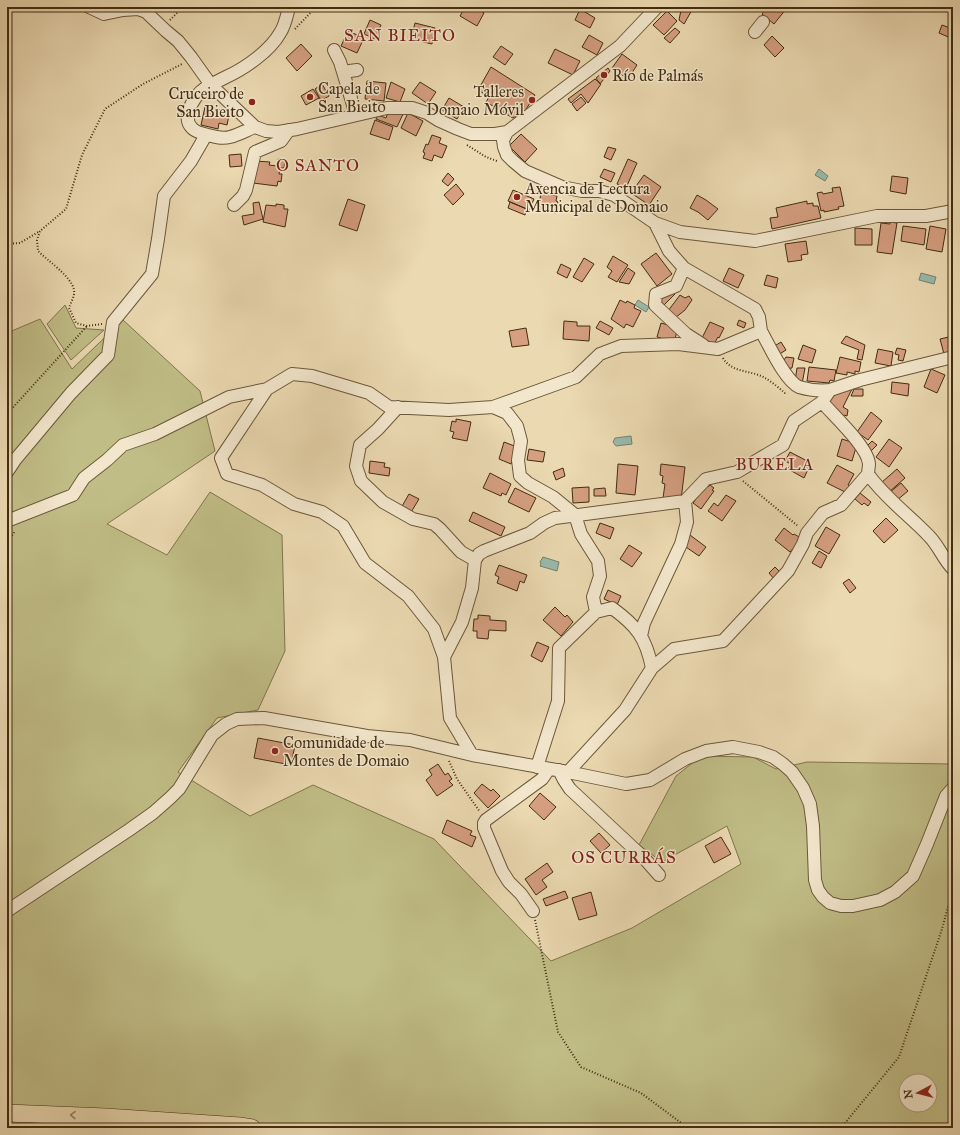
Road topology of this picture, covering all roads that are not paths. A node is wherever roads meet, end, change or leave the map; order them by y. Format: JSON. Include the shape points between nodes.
{"nodes":[{"id":1,"x":89,"y":7,"type":"edge"},
{"id":2,"x":288,"y":7,"type":"edge"},
{"id":3,"x":657,"y":7,"type":"edge"},
{"id":4,"x":763,"y":22,"type":"dead end"},
{"id":5,"x":755,"y":32,"type":"dead end"},
{"id":6,"x":334,"y":50,"type":"dead end"},
{"id":7,"x":357,"y":70,"type":"dead end"},
{"id":8,"x":343,"y":72,"type":"junction"},
{"id":9,"x":212,"y":87,"type":"junction"},
{"id":10,"x":356,"y":115,"type":"junction"},
{"id":11,"x":255,"y":127,"type":"junction"},
{"id":12,"x":289,"y":130,"type":"junction"},
{"id":13,"x":200,"y":132,"type":"junction"},
{"id":14,"x":507,"y":132,"type":"junction"},
{"id":15,"x":234,"y":205,"type":"dead end"},
{"id":16,"x":953,"y":211,"type":"edge"},
{"id":17,"x":655,"y":223,"type":"junction"},
{"id":18,"x":684,"y":268,"type":"junction"},
{"id":19,"x":761,"y":331,"type":"junction"},
{"id":20,"x":712,"y":348,"type":"junction"},
{"id":21,"x":953,"y":357,"type":"edge"},
{"id":22,"x":267,"y":389,"type":"junction"},
{"id":23,"x":830,"y":390,"type":"junction"},
{"id":24,"x":822,"y":402,"type":"junction"},
{"id":25,"x":493,"y":406,"type":"junction"},
{"id":26,"x":398,"y":407,"type":"junction"},
{"id":27,"x":7,"y":472,"type":"edge"},
{"id":28,"x":868,"y":474,"type":"junction"},
{"id":29,"x":685,"y":500,"type":"junction"},
{"id":30,"x":575,"y":515,"type":"junction"},
{"id":31,"x":7,"y":521,"type":"edge"},
{"id":32,"x":475,"y":560,"type":"junction"},
{"id":33,"x":953,"y":569,"type":"edge"},
{"id":34,"x":596,"y":612,"type":"junction"},
{"id":35,"x":641,"y":636,"type":"junction"},
{"id":36,"x":444,"y":657,"type":"junction"},
{"id":37,"x":652,"y":668,"type":"junction"},
{"id":38,"x":472,"y":755,"type":"junction"},
{"id":39,"x":553,"y":769,"type":"junction"},
{"id":40,"x":953,"y":788,"type":"edge"},
{"id":41,"x":659,"y":875,"type":"dead end"},
{"id":42,"x":7,"y":911,"type":"edge"},
{"id":43,"x":533,"y":911,"type":"road end"},
{"id":44,"x":7,"y":1113,"type":"edge"},
{"id":45,"x":252,"y":1128,"type":"edge"}],
"edges":[{"from":1,"to":9,"type":"street","via":[[104,14],[138,9],[146,12],[178,41]]},
{"from":2,"to":9,"type":"street","via":[[279,35],[259,57]]},
{"from":3,"to":14,"type":"street","via":[[620,46]]},
{"from":4,"to":5,"type":"street"},
{"from":6,"to":8,"type":"street"},
{"from":7,"to":8,"type":"street"},
{"from":8,"to":10,"type":"street"},
{"from":9,"to":11,"type":"street"},
{"from":9,"to":13,"type":"street","via":[[196,96],[190,107],[189,124]]},
{"from":10,"to":12,"type":"street"},
{"from":10,"to":14,"type":"street","via":[[386,108],[412,108],[471,134]]},
{"from":11,"to":12,"type":"street","via":[[266,131]]},
{"from":11,"to":13,"type":"street","via":[[221,138]]},
{"from":12,"to":15,"type":"street","via":[[281,142],[255,152],[246,190]]},
{"from":13,"to":27,"type":"street","via":[[191,161],[164,196],[152,274],[112,322],[108,355],[66,399]]},
{"from":14,"to":17,"type":"street","via":[[503,140],[507,155],[525,171],[562,188],[614,196]]},
{"from":16,"to":17,"type":"street","via":[[926,216],[877,216],[755,241],[680,232]]},
{"from":17,"to":18,"type":"street","via":[[669,251]]},
{"from":18,"to":19,"type":"street","via":[[755,309],[760,317]]},
{"from":18,"to":20,"type":"street","via":[[676,286],[656,294],[655,305],[686,334]]},
{"from":19,"to":20,"type":"street"},
{"from":19,"to":23,"type":"street","via":[[787,377],[798,387]]},
{"from":20,"to":25,"type":"street","via":[[678,344],[621,346],[600,354],[576,376]]},
{"from":21,"to":23,"type":"street"},
{"from":22,"to":26,"type":"street","via":[[292,374],[312,376],[369,393],[389,407]]},
{"from":22,"to":31,"type":"street","via":[[229,397],[154,434],[123,445],[84,478],[73,495]]},
{"from":22,"to":36,"type":"street","via":[[220,458],[227,474],[262,485],[294,504],[322,512],[343,526],[365,563],[408,596],[434,629]]},
{"from":23,"to":24,"type":"street"},
{"from":24,"to":28,"type":"street","via":[[863,450],[869,464]]},
{"from":24,"to":29,"type":"street","via":[[794,421],[783,445],[737,472],[706,479]]},
{"from":25,"to":26,"type":"street","via":[[448,410]]},
{"from":25,"to":30,"type":"street","via":[[508,413],[517,426],[521,441],[518,460],[520,476]]},
{"from":26,"to":32,"type":"street","via":[[360,445],[356,466],[361,481],[383,502],[413,518],[434,524],[461,552]]},
{"from":28,"to":33,"type":"street","via":[[878,488],[931,537],[946,563]]},
{"from":28,"to":37,"type":"street","via":[[841,505],[823,513],[807,533],[788,572],[723,641],[674,649]]},
{"from":29,"to":30,"type":"street"},
{"from":29,"to":35,"type":"street","via":[[687,522],[681,544],[644,623]]},
{"from":30,"to":32,"type":"street","via":[[555,518],[530,533],[484,551]]},
{"from":30,"to":34,"type":"street","via":[[581,534],[598,561],[600,576],[593,597]]},
{"from":32,"to":36,"type":"street","via":[[472,588],[462,622]]},
{"from":34,"to":35,"type":"street","via":[[612,608],[624,616]]},
{"from":34,"to":39,"type":"street","via":[[559,648]]},
{"from":35,"to":37,"type":"street","via":[[649,651]]},
{"from":36,"to":38,"type":"street","via":[[450,718]]},
{"from":37,"to":39,"type":"street","via":[[625,710]]},
{"from":38,"to":39,"type":"street"},
{"from":38,"to":42,"type":"street","via":[[410,740],[368,736],[264,718],[237,719],[212,735],[179,789],[153,813]]},
{"from":39,"to":40,"type":"street","via":[[626,784],[650,780],[685,759],[719,748],[747,749],[773,757],[792,772],[803,788],[810,804],[814,826],[815,880],[818,890],[830,902],[841,906],[880,900],[895,892],[913,876],[946,796]]},
{"from":39,"to":41,"type":"street","via":[[570,789]]},
{"from":39,"to":43,"type":"street","via":[[484,823],[502,871]]},
{"from":45,"to":44,"type":"highway","one_way":true,"via":[[106,1116]]}]}
